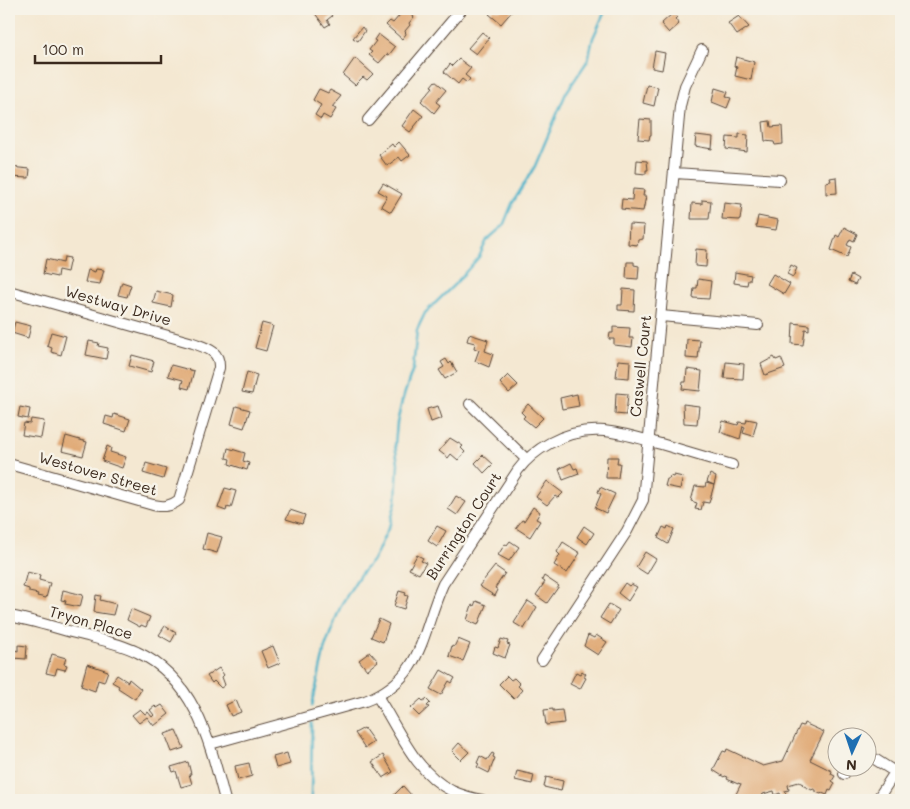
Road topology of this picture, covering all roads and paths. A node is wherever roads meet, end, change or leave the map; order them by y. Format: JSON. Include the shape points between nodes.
{"nodes":[{"id":1,"x":462,"y":9,"type":"edge"},
{"id":2,"x":702,"y":50,"type":"dead end"},
{"id":3,"x":368,"y":120,"type":"dead end"},
{"id":4,"x":675,"y":173,"type":"junction"},
{"id":5,"x":780,"y":180,"type":"dead end"},
{"id":6,"x":9,"y":291,"type":"edge"},
{"id":7,"x":661,"y":316,"type":"junction"},
{"id":8,"x":758,"y":325,"type":"dead end"},
{"id":9,"x":470,"y":404,"type":"dead end"},
{"id":10,"x":648,"y":441,"type":"junction"},
{"id":11,"x":526,"y":459,"type":"junction"},
{"id":12,"x":9,"y":464,"type":"edge"},
{"id":13,"x":732,"y":465,"type":"dead end"},
{"id":14,"x":179,"y":500,"type":"joint"},
{"id":15,"x":9,"y":616,"type":"edge"},
{"id":16,"x":542,"y":660,"type":"dead end"},
{"id":17,"x":376,"y":696,"type":"junction"},
{"id":18,"x":210,"y":744,"type":"junction"},
{"id":19,"x":878,"y":760,"type":"edge"},
{"id":20,"x":898,"y":768,"type":"edge"},
{"id":21,"x":225,"y":800,"type":"edge"},
{"id":22,"x":482,"y":800,"type":"edge"},
{"id":23,"x":878,"y":800,"type":"edge"}],
"edges":[{"from":1,"to":3,"type":"street"},
{"from":2,"to":4,"type":"street","name":"Caswell Court","via":[[682,96]]},
{"from":4,"to":5,"type":"street"},
{"from":4,"to":7,"type":"street","name":"Caswell Court"},
{"from":6,"to":14,"type":"street","name":"Westway Drive","via":[[193,343],[217,354],[219,368]]},
{"from":7,"to":8,"type":"street"},
{"from":7,"to":10,"type":"street","name":"Caswell Court"},
{"from":9,"to":11,"type":"street"},
{"from":10,"to":11,"type":"street","name":"Burrington Court","via":[[618,433],[583,430],[561,437]]},
{"from":10,"to":13,"type":"street","name":"Burrington Court"},
{"from":10,"to":16,"type":"street","name":"Caswell Court","via":[[645,491],[636,514]]},
{"from":11,"to":17,"type":"street","name":"Burrington Court","via":[[443,584],[413,663],[399,680]]},
{"from":12,"to":14,"type":"street","name":"Westover Street","via":[[163,507]]},
{"from":15,"to":18,"type":"street","name":"Tryon Place","via":[[118,644],[149,658],[170,675],[186,695]]},
{"from":17,"to":18,"type":"street","name":"Burrington Court"},
{"from":17,"to":22,"type":"street","via":[[429,775],[451,790]]},
{"from":18,"to":21,"type":"street","name":"Tryon Place"},
{"from":19,"to":20,"type":"street"},
{"from":20,"to":23,"type":"street"}]}
